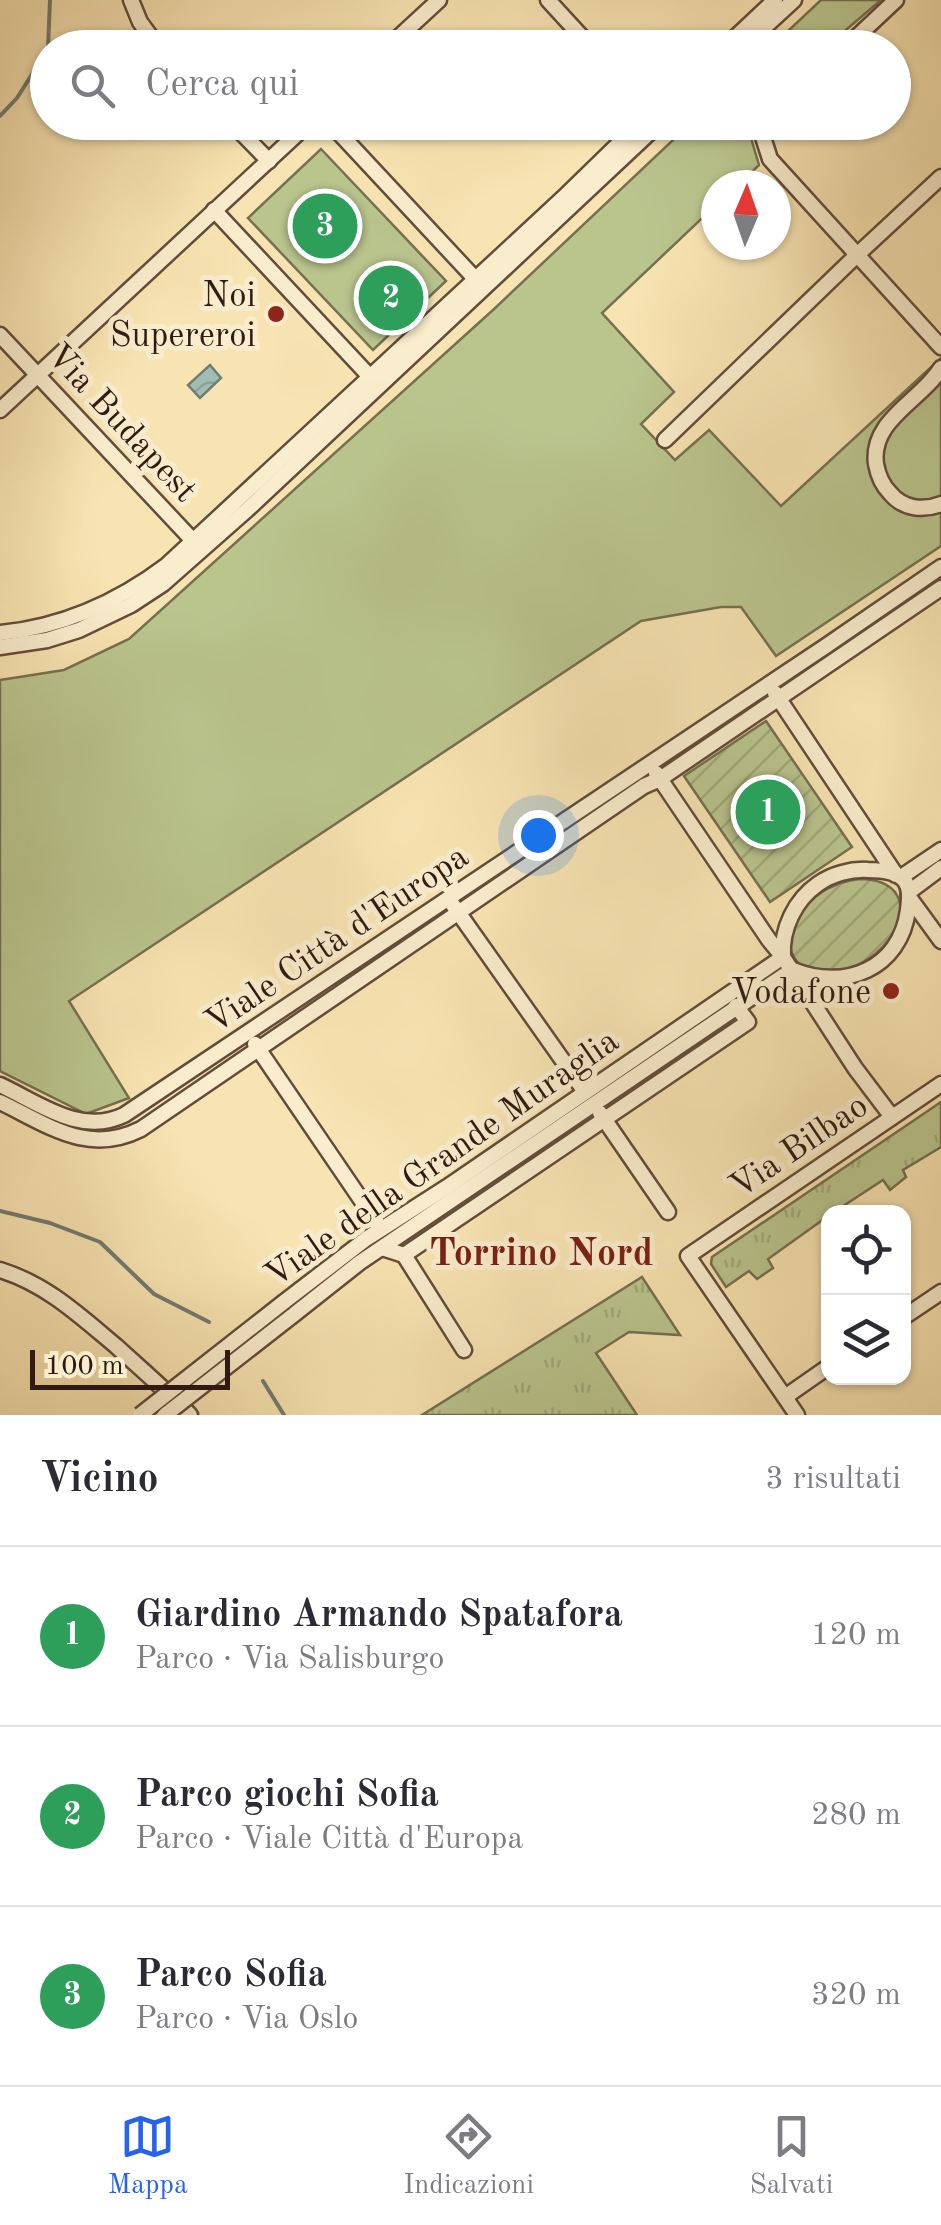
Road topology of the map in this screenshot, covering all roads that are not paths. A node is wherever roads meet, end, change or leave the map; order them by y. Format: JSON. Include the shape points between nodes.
{"nodes":[{"id":1,"x":131,"y":0,"type":"edge"},
{"id":2,"x":438,"y":0,"type":"edge"},
{"id":3,"x":548,"y":0,"type":"edge"},
{"id":4,"x":775,"y":0,"type":"edge"},
{"id":5,"x":794,"y":0,"type":"edge"},
{"id":6,"x":896,"y":0,"type":"edge"},
{"id":7,"x":146,"y":30,"type":"edge"},
{"id":8,"x":406,"y":30,"type":"edge"},
{"id":9,"x":576,"y":30,"type":"edge"},
{"id":10,"x":751,"y":30,"type":"edge"},
{"id":11,"x":757,"y":30,"type":"edge"},
{"id":12,"x":864,"y":30,"type":"edge"},
{"id":13,"x":249,"y":140,"type":"edge"},
{"id":14,"x":291,"y":140,"type":"edge"},
{"id":15,"x":346,"y":140,"type":"edge"},
{"id":16,"x":623,"y":140,"type":"edge"},
{"id":17,"x":641,"y":140,"type":"edge"},
{"id":18,"x":763,"y":140,"type":"edge"},
{"id":19,"x":269,"y":161,"type":"junction"},
{"id":20,"x":941,"y":177,"type":"edge"},
{"id":21,"x":214,"y":210,"type":"junction"},
{"id":22,"x":858,"y":254,"type":"junction"},
{"id":23,"x":480,"y":284,"type":"junction"},
{"id":24,"x":0,"y":335,"type":"edge"},
{"id":25,"x":941,"y":347,"type":"edge"},
{"id":26,"x":941,"y":368,"type":"edge"},
{"id":27,"x":37,"y":375,"type":"junction"},
{"id":28,"x":374,"y":381,"type":"junction"},
{"id":29,"x":0,"y":410,"type":"edge"},
{"id":30,"x":665,"y":440,"type":"dead end"},
{"id":31,"x":941,"y":504,"type":"edge"},
{"id":32,"x":198,"y":546,"type":"junction"},
{"id":33,"x":941,"y":567,"type":"edge"},
{"id":34,"x":941,"y":588,"type":"edge"},
{"id":35,"x":0,"y":632,"type":"edge"},
{"id":36,"x":0,"y":647,"type":"edge"},
{"id":37,"x":769,"y":684,"type":"junction"},
{"id":38,"x":778,"y":698,"type":"junction"},
{"id":39,"x":650,"y":764,"type":"junction"},
{"id":40,"x":660,"y":778,"type":"junction"},
{"id":41,"x":941,"y":850,"type":"edge"},
{"id":42,"x":941,"y":868,"type":"edge"},
{"id":43,"x":899,"y":876,"type":"junction"},
{"id":44,"x":909,"y":894,"type":"junction"},
{"id":45,"x":448,"y":898,"type":"junction"},
{"id":46,"x":458,"y":912,"type":"junction"},
{"id":47,"x":941,"y":940,"type":"edge"},
{"id":48,"x":788,"y":963,"type":"junction"},
{"id":49,"x":736,"y":1006,"type":"junction"},
{"id":50,"x":248,"y":1034,"type":"junction"},
{"id":51,"x":259,"y":1049,"type":"junction"},
{"id":52,"x":941,"y":1084,"type":"edge"},
{"id":53,"x":0,"y":1085,"type":"edge"},
{"id":54,"x":590,"y":1098,"type":"junction"},
{"id":55,"x":0,"y":1102,"type":"edge"},
{"id":56,"x":892,"y":1117,"type":"junction"},
{"id":57,"x":605,"y":1120,"type":"junction"},
{"id":58,"x":668,"y":1212,"type":"dead end"},
{"id":59,"x":381,"y":1230,"type":"junction"},
{"id":60,"x":382,"y":1248,"type":"junction"},
{"id":61,"x":404,"y":1255,"type":"junction"},
{"id":62,"x":0,"y":1270,"type":"edge"},
{"id":63,"x":941,"y":1292,"type":"edge"},
{"id":64,"x":288,"y":1309,"type":"junction"},
{"id":65,"x":911,"y":1312,"type":"edge"},
{"id":66,"x":464,"y":1350,"type":"dead end"},
{"id":67,"x":821,"y":1372,"type":"edge"},
{"id":68,"x":785,"y":1396,"type":"junction"},
{"id":69,"x":140,"y":1415,"type":"edge"},
{"id":70,"x":165,"y":1415,"type":"edge"},
{"id":71,"x":190,"y":1415,"type":"edge"},
{"id":72,"x":797,"y":1415,"type":"edge"}],
"edges":[{"from":1,"to":7,"type":"street"},
{"from":2,"to":8,"type":"street"},
{"from":3,"to":9,"type":"street"},
{"from":4,"to":10,"type":"street"},
{"from":5,"to":11,"type":"street"},
{"from":6,"to":12,"type":"street"},
{"from":13,"to":19,"type":"street"},
{"from":14,"to":19,"type":"street"},
{"from":15,"to":23,"type":"street"},
{"from":16,"to":23,"type":"street"},
{"from":17,"to":23,"type":"street"},
{"from":18,"to":22,"type":"street","via":[[770,159]]},
{"from":19,"to":21,"type":"street"},
{"from":20,"to":22,"type":"street"},
{"from":21,"to":27,"type":"street"},
{"from":21,"to":28,"type":"street"},
{"from":22,"to":25,"type":"street"},
{"from":22,"to":30,"type":"street"},
{"from":23,"to":28,"type":"street"},
{"from":24,"to":27,"type":"street","name":"Via Budapest"},
{"from":26,"to":31,"type":"street","via":[[886,426],[876,454],[880,477],[895,498],[918,508]]},
{"from":27,"to":29,"type":"street"},
{"from":27,"to":32,"type":"street","name":"Via Budapest"},
{"from":28,"to":32,"type":"street"},
{"from":32,"to":35,"type":"street","via":[[88,612]]},
{"from":32,"to":36,"type":"street","via":[[154,591],[99,622]]},
{"from":33,"to":37,"type":"street","name":"Viale Città d'Europa"},
{"from":34,"to":38,"type":"street","name":"Viale Città d'Europa"},
{"from":37,"to":38,"type":"street"},
{"from":37,"to":39,"type":"street","name":"Viale Città d'Europa"},
{"from":38,"to":40,"type":"street","name":"Viale Città d'Europa"},
{"from":38,"to":43,"type":"street"},
{"from":39,"to":40,"type":"street"},
{"from":39,"to":45,"type":"street","name":"Viale Città d'Europa"},
{"from":40,"to":46,"type":"street","name":"Viale Città d'Europa"},
{"from":40,"to":48,"type":"street"},
{"from":41,"to":43,"type":"street"},
{"from":42,"to":44,"type":"street"},
{"from":43,"to":44,"type":"street"},
{"from":43,"to":48,"type":"street","via":[[854,870],[816,886],[788,924]]},
{"from":44,"to":47,"type":"street"},
{"from":44,"to":48,"type":"street","via":[[900,936],[860,974],[813,978]]},
{"from":45,"to":46,"type":"street"},
{"from":45,"to":50,"type":"street","name":"Viale Città d'Europa"},
{"from":46,"to":51,"type":"street","name":"Viale Città d'Europa"},
{"from":46,"to":54,"type":"street"},
{"from":48,"to":49,"type":"street","name":"Viale della Grande Muraglia"},
{"from":48,"to":54,"type":"street","name":"Viale della Grande Muraglia"},
{"from":48,"to":56,"type":"street"},
{"from":49,"to":54,"type":"street","name":"Viale della Grande Muraglia"},
{"from":49,"to":57,"type":"street","via":[[748,1022]]},
{"from":50,"to":51,"type":"street"},
{"from":50,"to":53,"type":"street","name":"Viale Città d'Europa","via":[[105,1122],[76,1121]]},
{"from":51,"to":55,"type":"street","name":"Viale Città d'Europa","via":[[148,1125],[118,1138],[81,1139]]},
{"from":51,"to":59,"type":"street"},
{"from":52,"to":56,"type":"street","name":"Via Bilbao"},
{"from":54,"to":57,"type":"street"},
{"from":54,"to":59,"type":"street","name":"Viale della Grande Muraglia"},
{"from":54,"to":60,"type":"street","name":"Viale della Grande Muraglia"},
{"from":56,"to":68,"type":"street","name":"Via Bilbao","via":[[688,1256]]},
{"from":57,"to":58,"type":"street"},
{"from":57,"to":61,"type":"street"},
{"from":59,"to":64,"type":"street","name":"Viale della Grande Muraglia"},
{"from":60,"to":61,"type":"street"},
{"from":60,"to":64,"type":"street","name":"Viale della Grande Muraglia"},
{"from":61,"to":66,"type":"street"},
{"from":62,"to":71,"type":"street","via":[[53,1294]]},
{"from":63,"to":65,"type":"street"},
{"from":64,"to":69,"type":"street","name":"Viale della Grande Muraglia","bridge":true},
{"from":64,"to":70,"type":"street","bridge":true},
{"from":67,"to":68,"type":"street"},
{"from":68,"to":72,"type":"street"}]}
